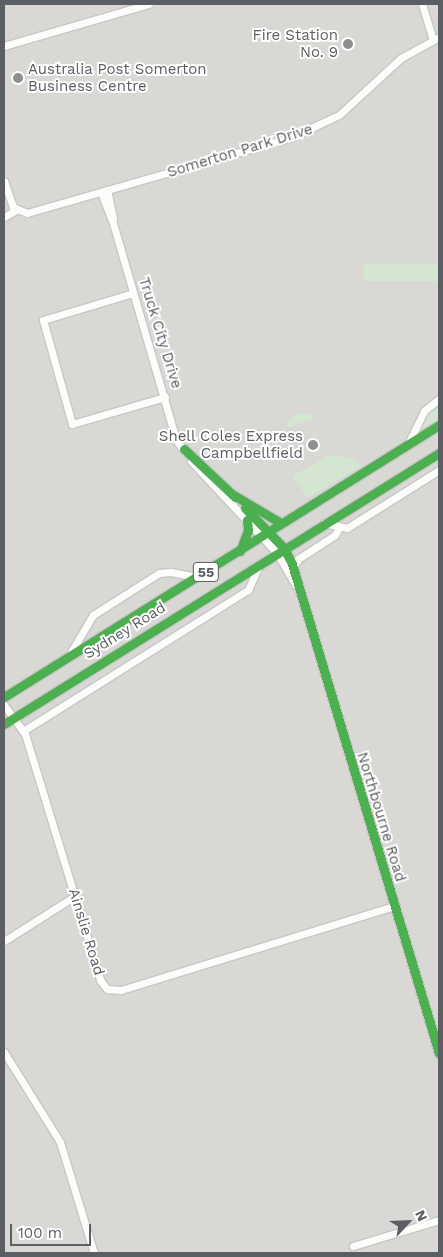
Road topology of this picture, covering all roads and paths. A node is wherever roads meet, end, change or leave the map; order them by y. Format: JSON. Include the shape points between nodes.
{"nodes":[{"id":1,"x":149,"y":4,"type":"edge"},
{"id":2,"x":422,"y":4,"type":"edge"},
{"id":3,"x":436,"y":39,"type":"edge"},
{"id":4,"x":4,"y":46,"type":"edge"},
{"id":5,"x":4,"y":180,"type":"edge"},
{"id":6,"x":104,"y":191,"type":"junction"},
{"id":7,"x":16,"y":210,"type":"junction"},
{"id":8,"x":4,"y":216,"type":"edge"},
{"id":9,"x":133,"y":294,"type":"junction"},
{"id":10,"x":164,"y":397,"type":"junction"},
{"id":11,"x":439,"y":398,"type":"edge"},
{"id":12,"x":439,"y":426,"type":"edge"},
{"id":13,"x":408,"y":445,"type":"junction"},
{"id":14,"x":184,"y":449,"type":"junction"},
{"id":15,"x":439,"y":452,"type":"edge"},
{"id":16,"x":439,"y":470,"type":"edge"},
{"id":17,"x":232,"y":494,"type":"junction"},
{"id":18,"x":247,"y":520,"type":"junction"},
{"id":19,"x":282,"y":523,"type":"junction"},
{"id":20,"x":324,"y":523,"type":"junction"},
{"id":21,"x":339,"y":528,"type":"junction"},
{"id":22,"x":266,"y":535,"type":"junction"},
{"id":23,"x":240,"y":551,"type":"junction"},
{"id":24,"x":281,"y":551,"type":"junction"},
{"id":25,"x":261,"y":563,"type":"junction"},
{"id":26,"x":293,"y":568,"type":"junction"},
{"id":27,"x":197,"y":578,"type":"junction"},
{"id":28,"x":298,"y":588,"type":"junction"},
{"id":29,"x":69,"y":657,"type":"junction"},
{"id":30,"x":4,"y":698,"type":"edge"},
{"id":31,"x":4,"y":705,"type":"edge"},
{"id":32,"x":14,"y":717,"type":"junction"},
{"id":33,"x":4,"y":724,"type":"edge"},
{"id":34,"x":23,"y":731,"type":"junction"},
{"id":35,"x":75,"y":896,"type":"junction"},
{"id":36,"x":394,"y":906,"type":"junction"},
{"id":37,"x":4,"y":941,"type":"edge"},
{"id":38,"x":4,"y":1052,"type":"edge"},
{"id":39,"x":439,"y":1053,"type":"edge"},
{"id":40,"x":439,"y":1220,"type":"edge"},
{"id":41,"x":354,"y":1246,"type":"dead end"},
{"id":42,"x":94,"y":1253,"type":"edge"}],
"edges":[{"from":1,"to":4,"type":"street"},
{"from":2,"to":3,"type":"street"},
{"from":3,"to":6,"type":"street","name":"Somerton Park Drive","via":[[395,63],[349,108],[326,123],[292,137]]},
{"from":5,"to":7,"type":"street"},
{"from":6,"to":7,"type":"street","name":"Somerton Park Drive","via":[[32,212]]},
{"from":6,"to":9,"type":"street","name":"Truck City Drive"},
{"from":7,"to":8,"type":"street"},
{"from":9,"to":10,"type":"street","name":"Truck City Drive"},
{"from":9,"to":10,"type":"street","via":[[43,320],[72,424]]},
{"from":10,"to":14,"type":"street","name":"Truck City Drive","via":[[176,440]]},
{"from":11,"to":13,"type":"street","via":[[424,411]]},
{"from":12,"to":13,"type":"main road","name":"Sydney Road","number":"55"},
{"from":13,"to":19,"type":"main road","name":"Sydney Road","number":"55"},
{"from":14,"to":17,"type":"main road","name":"Truck City Drive"},
{"from":14,"to":18,"type":"street","name":"Truck City Drive"},
{"from":15,"to":20,"type":"main road","name":"Sydney Road","number":"55"},
{"from":16,"to":21,"type":"street","via":[[347,528]]},
{"from":17,"to":19,"type":"main road","via":[[266,517]]},
{"from":17,"to":22,"type":"main road","name":"Truck City Drive"},
{"from":18,"to":22,"type":"street","name":"Truck City Drive"},
{"from":18,"to":23,"type":"main road","via":[[248,530]]},
{"from":19,"to":22,"type":"main road","name":"Sydney Road","number":"55"},
{"from":20,"to":21,"type":"street"},
{"from":20,"to":24,"type":"main road","name":"Sydney Road","number":"55"},
{"from":21,"to":26,"type":"street","via":[[335,535],[300,557]]},
{"from":22,"to":23,"type":"main road","name":"Sydney Road","number":"55"},
{"from":22,"to":24,"type":"main road","name":"Truck City Drive"},
{"from":23,"to":27,"type":"main road","name":"Sydney Road","number":"55"},
{"from":24,"to":25,"type":"main road","name":"Sydney Road","number":"55"},
{"from":24,"to":26,"type":"main road","name":"Northbourne Road"},
{"from":24,"to":28,"type":"street","name":"Northbourne Road"},
{"from":25,"to":32,"type":"main road","name":"Sydney Road","number":"55"},
{"from":25,"to":34,"type":"street","name":"Sydney Road","via":[[248,590]]},
{"from":26,"to":28,"type":"main road","name":"Northbourne Road"},
{"from":27,"to":29,"type":"main road","name":"Sydney Road","number":"55"},
{"from":27,"to":29,"type":"street","name":"Sydney Road","via":[[171,572],[159,573],[88,619]]},
{"from":28,"to":36,"type":"main road","name":"Northbourne Road"},
{"from":29,"to":30,"type":"main road","name":"Sydney Road","number":"55"},
{"from":31,"to":32,"type":"street","name":"Ainslie Road"},
{"from":32,"to":33,"type":"main road","name":"Sydney Road","number":"55"},
{"from":32,"to":34,"type":"street","name":"Ainslie Road"},
{"from":34,"to":35,"type":"street","name":"Ainslie Road"},
{"from":35,"to":36,"type":"street","name":"Ainslie Road","via":[[100,980],[113,992]]},
{"from":35,"to":37,"type":"street"},
{"from":36,"to":39,"type":"main road","name":"Northbourne Road"},
{"from":38,"to":42,"type":"street","via":[[58,1138]]},
{"from":40,"to":41,"type":"street"}]}
